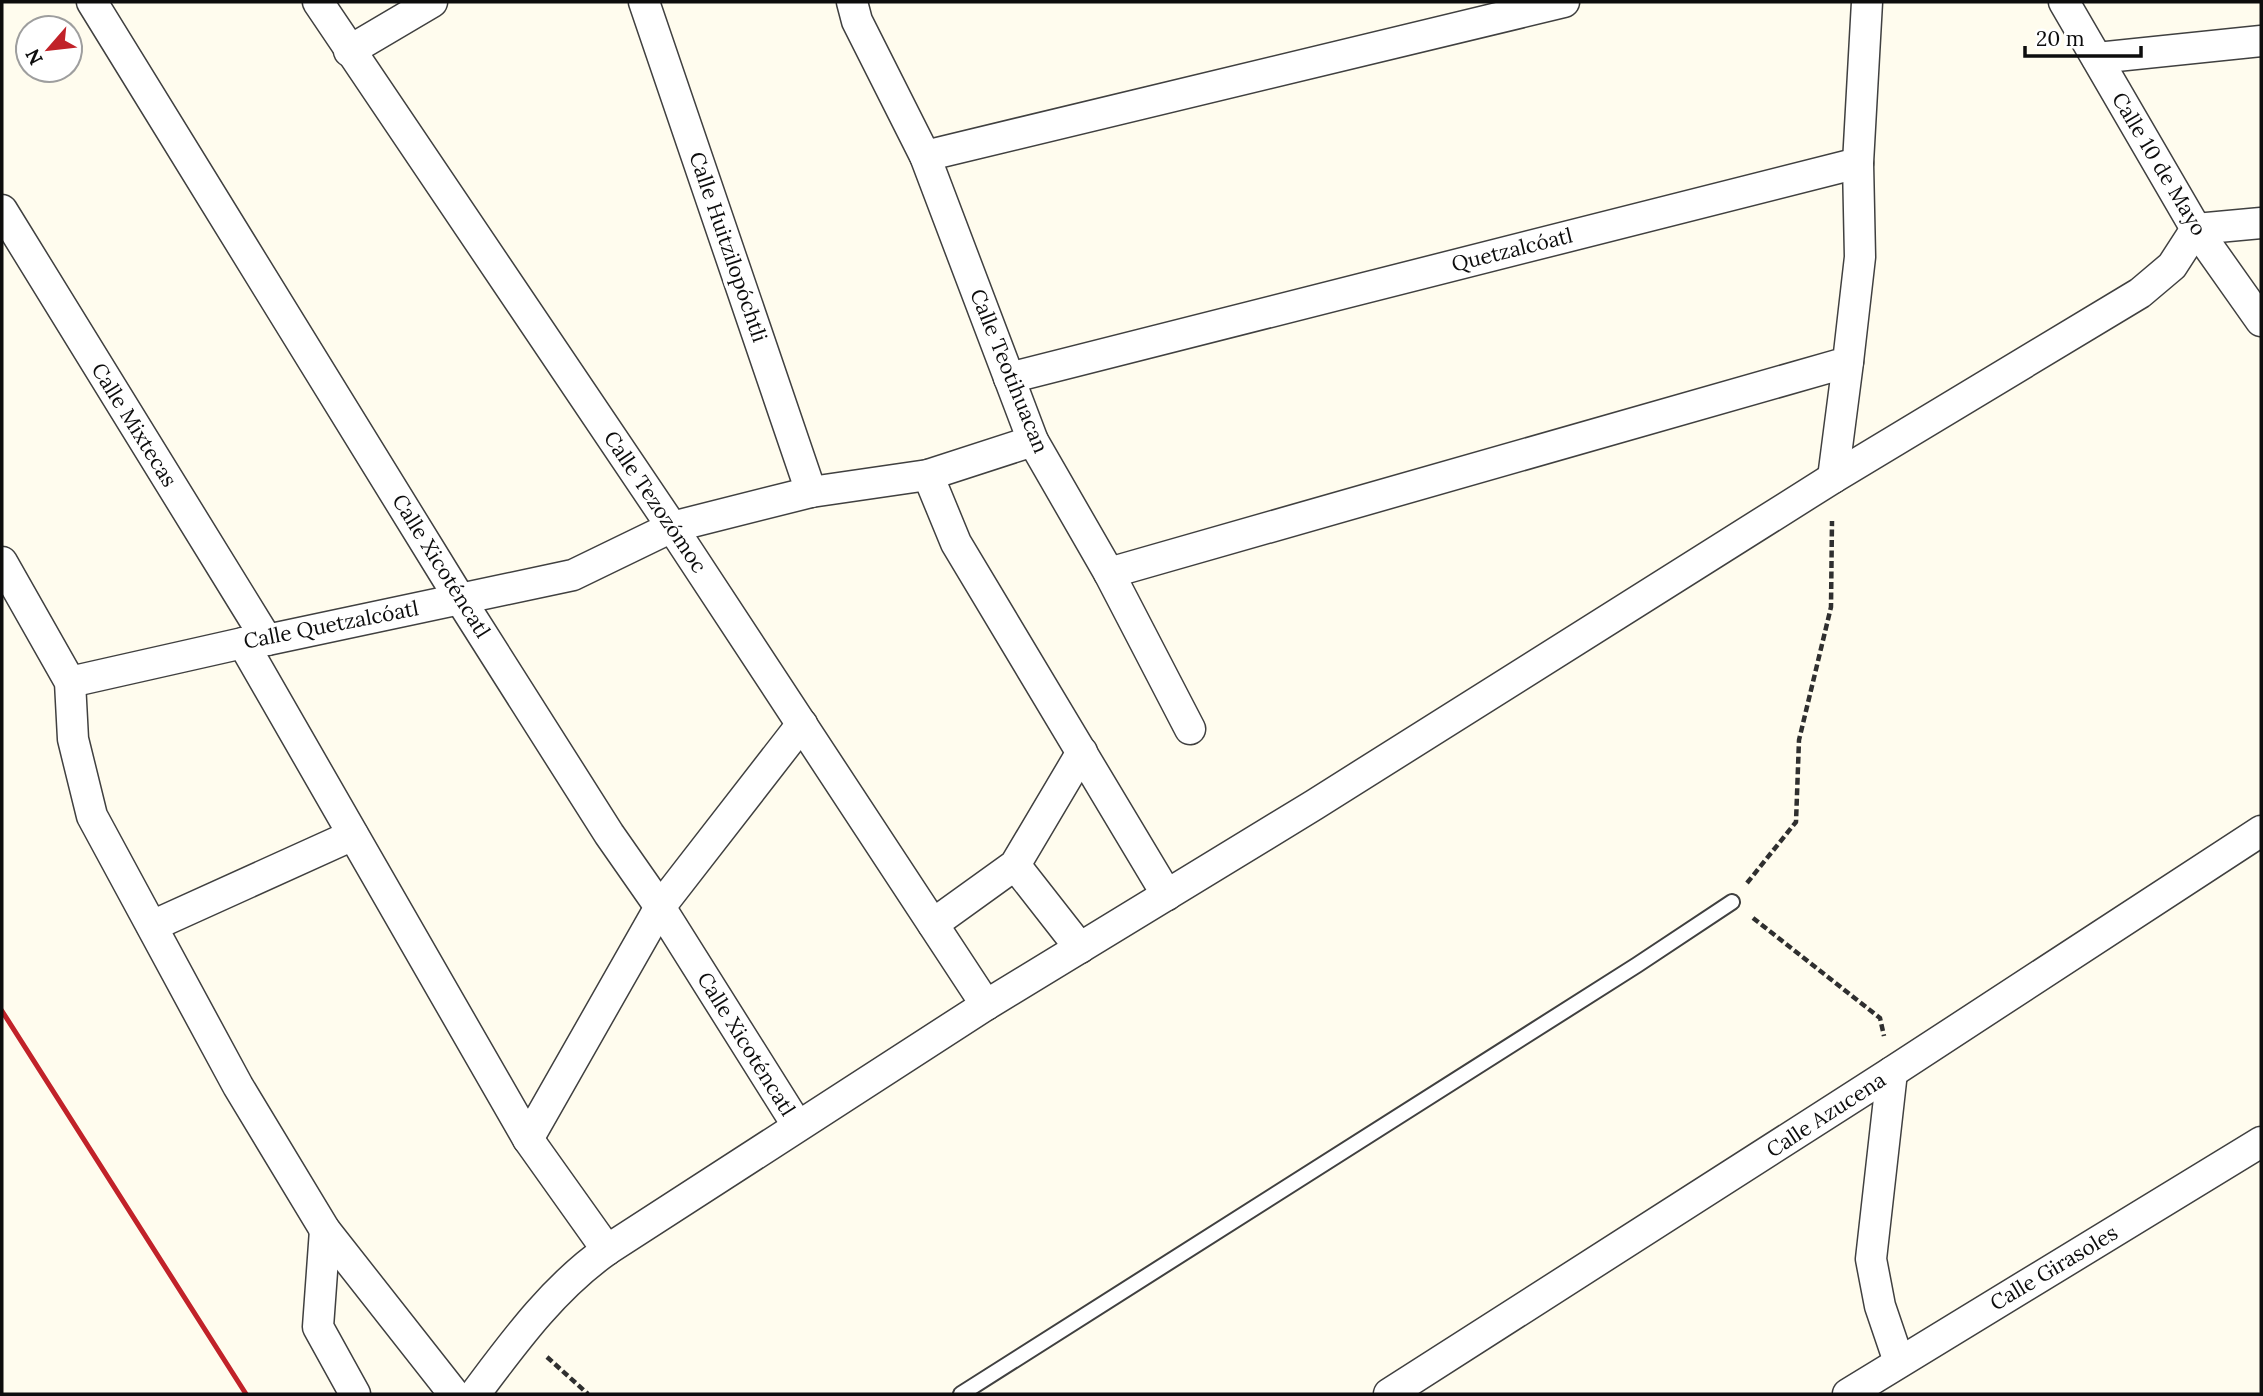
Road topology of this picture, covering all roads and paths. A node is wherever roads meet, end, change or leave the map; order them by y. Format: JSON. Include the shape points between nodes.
{"nodes":[{"id":1,"x":92,"y":2,"type":"edge"},
{"id":2,"x":318,"y":2,"type":"edge"},
{"id":3,"x":432,"y":2,"type":"edge"},
{"id":4,"x":644,"y":2,"type":"edge"},
{"id":5,"x":852,"y":2,"type":"edge"},
{"id":6,"x":1564,"y":2,"type":"edge"},
{"id":7,"x":1867,"y":2,"type":"edge"},
{"id":8,"x":2064,"y":2,"type":"edge"},
{"id":9,"x":2261,"y":41,"type":"edge"},
{"id":10,"x":349,"y":51,"type":"junction"},
{"id":11,"x":2097,"y":58,"type":"junction"},
{"id":12,"x":925,"y":156,"type":"junction"},
{"id":13,"x":1858,"y":163,"type":"junction"},
{"id":14,"x":2,"y":210,"type":"edge"},
{"id":15,"x":2261,"y":223,"type":"edge"},
{"id":16,"x":2196,"y":229,"type":"junction"},
{"id":17,"x":2261,"y":321,"type":"edge"},
{"id":18,"x":1848,"y":362,"type":"junction"},
{"id":19,"x":1009,"y":378,"type":"junction"},
{"id":20,"x":1033,"y":441,"type":"junction"},
{"id":21,"x":928,"y":475,"type":"junction"},
{"id":22,"x":1833,"y":478,"type":"junction"},
{"id":23,"x":811,"y":492,"type":"junction"},
{"id":24,"x":672,"y":527,"type":"junction"},
{"id":25,"x":2,"y":562,"type":"edge"},
{"id":26,"x":1110,"y":573,"type":"junction"},
{"id":27,"x":460,"y":599,"type":"junction"},
{"id":28,"x":255,"y":641,"type":"junction"},
{"id":29,"x":70,"y":682,"type":"junction"},
{"id":30,"x":802,"y":724,"type":"junction"},
{"id":31,"x":1190,"y":729,"type":"dead end"},
{"id":32,"x":1082,"y":752,"type":"junction"},
{"id":33,"x":2261,"y":831,"type":"edge"},
{"id":34,"x":353,"y":835,"type":"junction"},
{"id":35,"x":1015,"y":865,"type":"junction"},
{"id":36,"x":1167,"y":895,"type":"junction"},
{"id":37,"x":1732,"y":902,"type":"junction"},
{"id":38,"x":660,"y":907,"type":"junction"},
{"id":39,"x":933,"y":924,"type":"junction"},
{"id":40,"x":152,"y":926,"type":"junction"},
{"id":41,"x":1080,"y":948,"type":"junction"},
{"id":42,"x":986,"y":1005,"type":"junction"},
{"id":43,"x":1892,"y":1072,"type":"junction"},
{"id":44,"x":797,"y":1125,"type":"junction"},
{"id":45,"x":528,"y":1139,"type":"junction"},
{"id":46,"x":2261,"y":1142,"type":"edge"},
{"id":47,"x":325,"y":1230,"type":"junction"},
{"id":48,"x":607,"y":1250,"type":"junction"},
{"id":49,"x":521,"y":1333,"type":"junction"},
{"id":50,"x":1899,"y":1362,"type":"junction"},
{"id":51,"x":355,"y":1394,"type":"edge"},
{"id":52,"x":454,"y":1394,"type":"edge"},
{"id":53,"x":475,"y":1394,"type":"edge"},
{"id":54,"x":588,"y":1394,"type":"edge"},
{"id":55,"x":961,"y":1394,"type":"edge"},
{"id":56,"x":1389,"y":1394,"type":"edge"},
{"id":57,"x":1848,"y":1394,"type":"edge"}],
"edges":[{"from":1,"to":27,"type":"street","name":"Calle Xicoténcatl"},
{"from":2,"to":10,"type":"street","name":"Calle Tezozómoc"},
{"from":3,"to":10,"type":"street"},
{"from":4,"to":23,"type":"street","name":"Calle Huitzilopóchtli"},
{"from":5,"to":12,"type":"street","name":"Calle Teotihuacan","via":[[857,21]]},
{"from":6,"to":12,"type":"street"},
{"from":7,"to":13,"type":"street"},
{"from":8,"to":11,"type":"street","name":"Calle 10 de Mayo"},
{"from":9,"to":11,"type":"street"},
{"from":10,"to":24,"type":"street","name":"Calle Tezozómoc"},
{"from":11,"to":16,"type":"street","name":"Calle 10 de Mayo"},
{"from":12,"to":19,"type":"street","name":"Calle Teotihuacan"},
{"from":13,"to":18,"type":"street","via":[[1860,257]]},
{"from":13,"to":19,"type":"street","name":"Quetzalcóatl"},
{"from":14,"to":28,"type":"street","name":"Calle Mixtecas"},
{"from":15,"to":16,"type":"street"},
{"from":16,"to":17,"type":"street","name":"Calle 10 de Mayo"},
{"from":16,"to":22,"type":"street","via":[[2172,266],[2140,293]]},
{"from":18,"to":22,"type":"street"},
{"from":18,"to":26,"type":"street"},
{"from":19,"to":20,"type":"street","name":"Calle Teotihuacan"},
{"from":20,"to":21,"type":"street","name":"Calle Quetzalcóatl"},
{"from":20,"to":26,"type":"street","name":"Calle Teotihuacan"},
{"from":21,"to":23,"type":"street","name":"Calle Quetzalcóatl"},
{"from":21,"to":32,"type":"street","via":[[956,543]]},
{"from":22,"to":36,"type":"street"},
{"from":22,"to":37,"type":"path","via":[[1831,607],[1799,740],[1796,822]]},
{"from":23,"to":24,"type":"street","name":"Calle Quetzalcóatl"},
{"from":24,"to":27,"type":"street","name":"Calle Quetzalcóatl","via":[[573,575]]},
{"from":24,"to":30,"type":"street","name":"Calle Tezozómoc"},
{"from":25,"to":29,"type":"street"},
{"from":26,"to":31,"type":"street","name":"Calle Teotihuacan"},
{"from":27,"to":28,"type":"street","name":"Calle Quetzalcóatl"},
{"from":27,"to":38,"type":"street","name":"Calle Xicoténcatl"},
{"from":28,"to":29,"type":"street","name":"Calle Quetzalcóatl"},
{"from":28,"to":34,"type":"street","name":"Calle Mixtecas"},
{"from":29,"to":40,"type":"street","via":[[73,739],[92,816]]},
{"from":30,"to":38,"type":"street"},
{"from":30,"to":39,"type":"street","name":"Calle Tezozómoc"},
{"from":32,"to":35,"type":"street"},
{"from":32,"to":36,"type":"street"},
{"from":33,"to":43,"type":"street","name":"Calle Azucena"},
{"from":34,"to":40,"type":"street"},
{"from":34,"to":45,"type":"street","name":"Calle Mixtecas"},
{"from":35,"to":39,"type":"street"},
{"from":35,"to":41,"type":"street"},
{"from":36,"to":41,"type":"street"},
{"from":37,"to":43,"type":"path","via":[[1880,1018]]},
{"from":37,"to":55,"type":"lane"},
{"from":38,"to":44,"type":"street","name":"Calle Xicoténcatl"},
{"from":38,"to":45,"type":"street"},
{"from":39,"to":42,"type":"street","name":"Calle Tezozómoc"},
{"from":40,"to":47,"type":"street","via":[[239,1086]]},
{"from":41,"to":42,"type":"street"},
{"from":42,"to":44,"type":"street"},
{"from":43,"to":50,"type":"street","via":[[1871,1259],[1880,1306]]},
{"from":43,"to":56,"type":"street","name":"Calle Azucena"},
{"from":44,"to":48,"type":"street"},
{"from":45,"to":48,"type":"street","name":"Calle Mixtecas"},
{"from":46,"to":50,"type":"street","name":"Calle Girasoles"},
{"from":47,"to":51,"type":"street","via":[[318,1327]]},
{"from":47,"to":52,"type":"street"},
{"from":48,"to":49,"type":"street","via":[[584,1266]]},
{"from":49,"to":53,"type":"street"},
{"from":49,"to":54,"type":"path"},
{"from":50,"to":57,"type":"street","name":"Calle Girasoles"}]}
